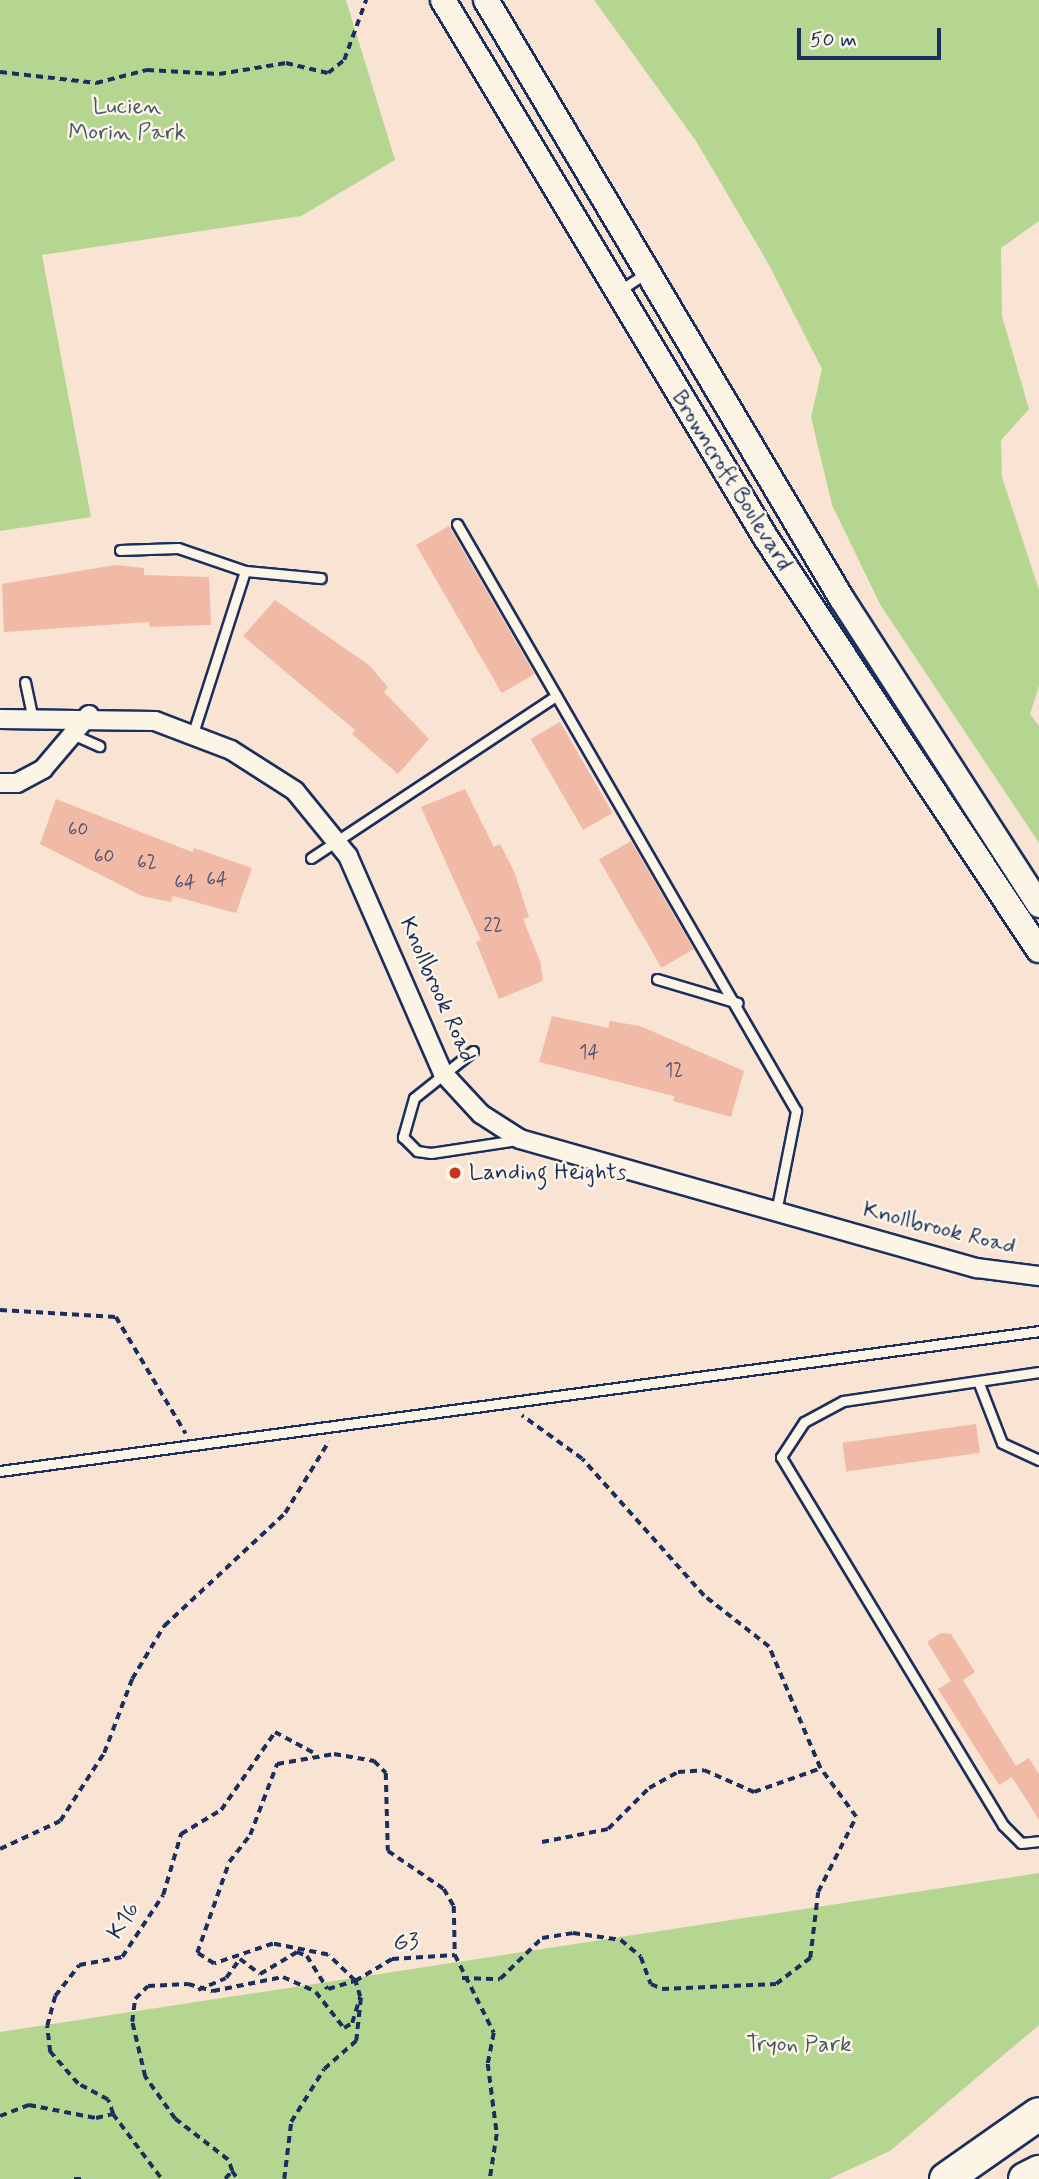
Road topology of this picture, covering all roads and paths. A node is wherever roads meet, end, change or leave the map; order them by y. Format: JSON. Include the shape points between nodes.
{"nodes":[{"id":1,"x":366,"y":0,"type":"edge"},
{"id":2,"x":443,"y":0,"type":"edge"},
{"id":3,"x":486,"y":0,"type":"edge"},
{"id":4,"x":0,"y":72,"type":"edge"},
{"id":5,"x":648,"y":272,"type":"junction"},
{"id":6,"x":616,"y":293,"type":"junction"},
{"id":7,"x":457,"y":524,"type":"dead end"},
{"id":8,"x":120,"y":550,"type":"dead end"},
{"id":9,"x":245,"y":571,"type":"junction"},
{"id":10,"x":321,"y":578,"type":"dead end"},
{"id":11,"x":25,"y":682,"type":"dead end"},
{"id":12,"x":556,"y":696,"type":"junction"},
{"id":13,"x":89,"y":715,"type":"junction"},
{"id":14,"x":32,"y":716,"type":"junction"},
{"id":15,"x":0,"y":719,"type":"edge"},
{"id":16,"x":192,"y":733,"type":"junction"},
{"id":17,"x":72,"y":734,"type":"junction"},
{"id":18,"x":99,"y":746,"type":"dead end"},
{"id":19,"x":0,"y":783,"type":"edge"},
{"id":20,"x":337,"y":840,"type":"junction"},
{"id":21,"x":311,"y":858,"type":"dead end"},
{"id":22,"x":1039,"y":905,"type":"edge"},
{"id":23,"x":1039,"y":950,"type":"edge"},
{"id":24,"x":657,"y":979,"type":"dead end"},
{"id":25,"x":738,"y":1003,"type":"junction"},
{"id":26,"x":473,"y":1051,"type":"dead end"},
{"id":27,"x":443,"y":1073,"type":"junction"},
{"id":28,"x":520,"y":1139,"type":"junction"},
{"id":29,"x":776,"y":1212,"type":"junction"},
{"id":30,"x":1039,"y":1276,"type":"edge"},
{"id":31,"x":0,"y":1310,"type":"edge"},
{"id":32,"x":1039,"y":1331,"type":"edge"},
{"id":33,"x":1039,"y":1372,"type":"edge"},
{"id":34,"x":978,"y":1381,"type":"junction"},
{"id":35,"x":505,"y":1405,"type":"junction"},
{"id":36,"x":337,"y":1427,"type":"junction"},
{"id":37,"x":198,"y":1445,"type":"junction"},
{"id":38,"x":1039,"y":1460,"type":"edge"},
{"id":39,"x":0,"y":1471,"type":"edge"},
{"id":40,"x":318,"y":1755,"type":"junction"},
{"id":41,"x":820,"y":1768,"type":"junction"},
{"id":42,"x":1039,"y":1841,"type":"edge"},
{"id":43,"x":542,"y":1842,"type":"dead end"},
{"id":44,"x":0,"y":1849,"type":"edge"},
{"id":45,"x":455,"y":1955,"type":"junction"},
{"id":46,"x":462,"y":1978,"type":"junction"},
{"id":47,"x":355,"y":1981,"type":"junction"},
{"id":48,"x":198,"y":1990,"type":"junction"},
{"id":49,"x":113,"y":2114,"type":"junction"},
{"id":50,"x":1039,"y":2115,"type":"edge"},
{"id":51,"x":0,"y":2116,"type":"edge"},
{"id":52,"x":232,"y":2171,"type":"junction"},
{"id":53,"x":1039,"y":2172,"type":"edge"},
{"id":54,"x":74,"y":2179,"type":"edge"},
{"id":55,"x":84,"y":2179,"type":"edge"},
{"id":56,"x":162,"y":2179,"type":"edge"},
{"id":57,"x":225,"y":2179,"type":"edge"},
{"id":58,"x":238,"y":2179,"type":"edge"},
{"id":59,"x":284,"y":2179,"type":"edge"},
{"id":60,"x":491,"y":2179,"type":"edge"},
{"id":61,"x":946,"y":2179,"type":"edge"},
{"id":62,"x":1025,"y":2179,"type":"edge"}],
"edges":[{"from":1,"to":4,"type":"path","via":[[344,61],[328,73],[286,63],[219,74],[147,70],[96,83]]},
{"from":2,"to":6,"type":"main road","name":"Browncroft Boulevard"},
{"from":3,"to":5,"type":"main road","name":"Browncroft Boulevard"},
{"from":5,"to":6,"type":"lane"},
{"from":5,"to":22,"type":"main road","name":"Browncroft Boulevard","via":[[871,646]]},
{"from":6,"to":23,"type":"main road","name":"Browncroft Boulevard","via":[[838,653]]},
{"from":7,"to":12,"type":"lane"},
{"from":8,"to":9,"type":"lane","via":[[178,548]]},
{"from":9,"to":10,"type":"lane"},
{"from":9,"to":16,"type":"lane"},
{"from":11,"to":14,"type":"lane"},
{"from":12,"to":20,"type":"lane"},
{"from":12,"to":25,"type":"lane"},
{"from":13,"to":14,"type":"street","name":"Knollbrook Road"},
{"from":13,"to":16,"type":"street","name":"Knollbrook Road","via":[[155,721]]},
{"from":13,"to":17,"type":"street"},
{"from":14,"to":15,"type":"street","name":"Knollbrook Road"},
{"from":16,"to":20,"type":"street","name":"Knollbrook Road","via":[[268,771]]},
{"from":17,"to":18,"type":"lane"},
{"from":17,"to":19,"type":"street","via":[[31,777]]},
{"from":20,"to":21,"type":"lane"},
{"from":20,"to":27,"type":"street","name":"Knollbrook Road","via":[[371,900]]},
{"from":24,"to":25,"type":"lane"},
{"from":25,"to":29,"type":"lane","via":[[796,1111]]},
{"from":26,"to":27,"type":"lane"},
{"from":27,"to":28,"type":"street","name":"Knollbrook Road","via":[[481,1114]]},
{"from":27,"to":28,"type":"lane","via":[[414,1098],[401,1127],[409,1146],[431,1153]]},
{"from":28,"to":29,"type":"street","name":"Knollbrook Road"},
{"from":29,"to":30,"type":"street","name":"Knollbrook Road","via":[[993,1272]]},
{"from":31,"to":37,"type":"path","via":[[116,1317]]},
{"from":32,"to":35,"type":"lane"},
{"from":33,"to":34,"type":"lane"},
{"from":34,"to":38,"type":"lane","via":[[1002,1443]]},
{"from":34,"to":42,"type":"lane","via":[[843,1401],[804,1422],[781,1457],[1003,1825],[1021,1843]]},
{"from":35,"to":36,"type":"lane"},
{"from":35,"to":41,"type":"path","via":[[582,1459],[704,1596],[769,1647]]},
{"from":36,"to":37,"type":"lane"},
{"from":36,"to":44,"type":"path","via":[[285,1513],[164,1626],[132,1679],[96,1769],[60,1821]]},
{"from":37,"to":39,"type":"lane"},
{"from":40,"to":45,"type":"path","via":[[358,1756],[386,1773],[388,1851],[444,1889],[454,1906]]},
{"from":40,"to":47,"type":"path","via":[[277,1764],[268,1776],[197,1953],[214,1964],[258,1945],[313,1950]]},
{"from":40,"to":49,"type":"path","name":"K16","number":"K16","via":[[275,1732],[221,1810],[181,1834],[163,1895],[121,1957],[79,1965],[64,1981],[47,2026],[50,2052],[78,2084],[108,2100]]},
{"from":41,"to":43,"type":"path","via":[[754,1792],[704,1770],[678,1772],[649,1788],[608,1829]]},
{"from":41,"to":46,"type":"path","via":[[856,1817],[818,1892],[810,1958],[796,1973],[748,1990],[662,1989],[651,1984],[641,1957],[621,1940],[573,1933],[542,1938],[500,1979]]},
{"from":45,"to":46,"type":"path"},
{"from":45,"to":47,"type":"path","name":"G3","number":"G3","via":[[392,1959]]},
{"from":46,"to":60,"type":"path","via":[[494,2033],[488,2064],[497,2134]]},
{"from":47,"to":48,"type":"path","via":[[328,1989],[307,1956],[297,1952],[260,1974],[240,1959],[226,1978]]},
{"from":47,"to":48,"type":"path","via":[[360,1997],[344,2028],[316,1992],[283,1977]]},
{"from":47,"to":59,"type":"path","via":[[362,1998],[356,2040],[324,2069],[291,2122]]},
{"from":48,"to":52,"type":"path","via":[[188,1984],[148,1986],[135,1999],[133,2048],[159,2101]]},
{"from":49,"to":51,"type":"path","via":[[96,2118],[29,2105]]},
{"from":49,"to":56,"type":"path"},
{"from":50,"to":61,"type":"highway"},
{"from":52,"to":57,"type":"path"},
{"from":52,"to":58,"type":"path"},
{"from":53,"to":62,"type":"highway"},
{"from":54,"to":55,"type":"path"}]}
